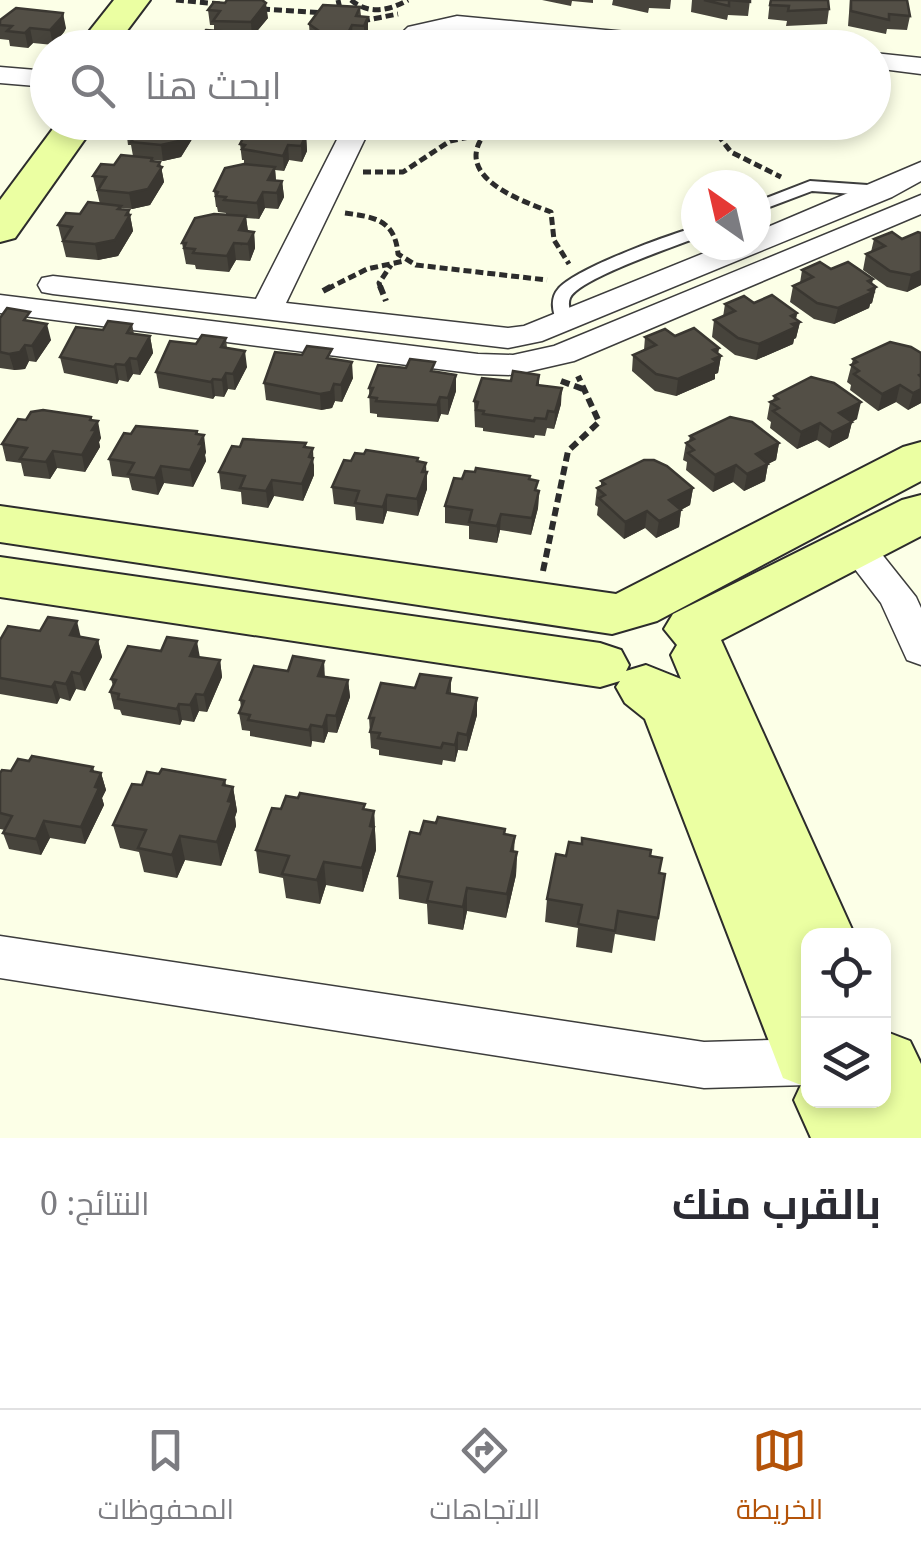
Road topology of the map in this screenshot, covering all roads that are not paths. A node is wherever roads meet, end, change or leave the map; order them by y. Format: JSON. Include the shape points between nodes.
{"nodes":[{"id":1,"x":133,"y":0,"type":"edge"},
{"id":2,"x":173,"y":0,"type":"edge"},
{"id":3,"x":109,"y":30,"type":"edge"},
{"id":4,"x":149,"y":30,"type":"edge"},
{"id":5,"x":418,"y":30,"type":"edge"},
{"id":6,"x":531,"y":30,"type":"edge"},
{"id":7,"x":891,"y":63,"type":"edge"},
{"id":8,"x":921,"y":66,"type":"edge"},
{"id":9,"x":0,"y":75,"type":"edge"},
{"id":10,"x":30,"y":78,"type":"edge"},
{"id":11,"x":30,"y":132,"type":"edge"},
{"id":12,"x":65,"y":140,"type":"edge"},
{"id":13,"x":351,"y":140,"type":"edge"},
{"id":14,"x":0,"y":170,"type":"edge"},
{"id":15,"x":921,"y":170,"type":"edge"},
{"id":16,"x":882,"y":191,"type":"junction"},
{"id":17,"x":771,"y":201,"type":"edge"},
{"id":18,"x":921,"y":204,"type":"edge"},
{"id":19,"x":0,"y":228,"type":"edge"},
{"id":20,"x":681,"y":238,"type":"edge"},
{"id":21,"x":771,"y":243,"type":"edge"},
{"id":22,"x":771,"y":247,"type":"edge"},
{"id":23,"x":730,"y":260,"type":"edge"},
{"id":24,"x":737,"y":260,"type":"edge"},
{"id":25,"x":0,"y":278,"type":"edge"},
{"id":26,"x":0,"y":304,"type":"edge"},
{"id":27,"x":275,"y":312,"type":"junction"},
{"id":28,"x":564,"y":321,"type":"junction"},
{"id":29,"x":921,"y":459,"type":"edge"},
{"id":30,"x":921,"y":512,"type":"edge"},
{"id":31,"x":0,"y":524,"type":"edge"},
{"id":32,"x":856,"y":548,"type":"junction"},
{"id":33,"x":0,"y":576,"type":"edge"},
{"id":34,"x":648,"y":643,"type":"junction"},
{"id":35,"x":921,"y":650,"type":"edge"},
{"id":36,"x":816,"y":928,"type":"edge"},
{"id":37,"x":0,"y":957,"type":"edge"},
{"id":38,"x":801,"y":1036,"type":"edge"},
{"id":39,"x":801,"y":1062,"type":"edge"},
{"id":40,"x":891,"y":1080,"type":"edge"},
{"id":41,"x":834,"y":1108,"type":"edge"},
{"id":42,"x":849,"y":1138,"type":"edge"},
{"id":43,"x":918,"y":1138,"type":"edge"}],
"edges":[{"from":1,"to":3,"type":"street"},
{"from":2,"to":4,"type":"street"},
{"from":5,"to":6,"type":"street","via":[[457,23]]},
{"from":7,"to":8,"type":"street"},
{"from":9,"to":10,"type":"street"},
{"from":11,"to":14,"type":"street"},
{"from":12,"to":19,"type":"street"},
{"from":13,"to":27,"type":"street"},
{"from":15,"to":16,"type":"street"},
{"from":16,"to":17,"type":"lane","via":[[824,184]]},
{"from":16,"to":21,"type":"street"},
{"from":18,"to":22,"type":"street"},
{"from":20,"to":28,"type":"lane","via":[[579,280],[560,302]]},
{"from":23,"to":28,"type":"street"},
{"from":24,"to":26,"type":"street","via":[[563,354],[514,365]]},
{"from":25,"to":27,"type":"street"},
{"from":27,"to":28,"type":"street","via":[[496,338]]},
{"from":29,"to":34,"type":"street"},
{"from":30,"to":32,"type":"street"},
{"from":31,"to":34,"type":"street","via":[[536,602]]},
{"from":32,"to":34,"type":"street"},
{"from":32,"to":35,"type":"street","via":[[897,597]]},
{"from":33,"to":34,"type":"street"},
{"from":34,"to":36,"type":"street"},
{"from":34,"to":38,"type":"street","via":[[662,696]]},
{"from":37,"to":39,"type":"street","via":[[704,1065]]},
{"from":40,"to":43,"type":"street"},
{"from":41,"to":42,"type":"street"}]}
